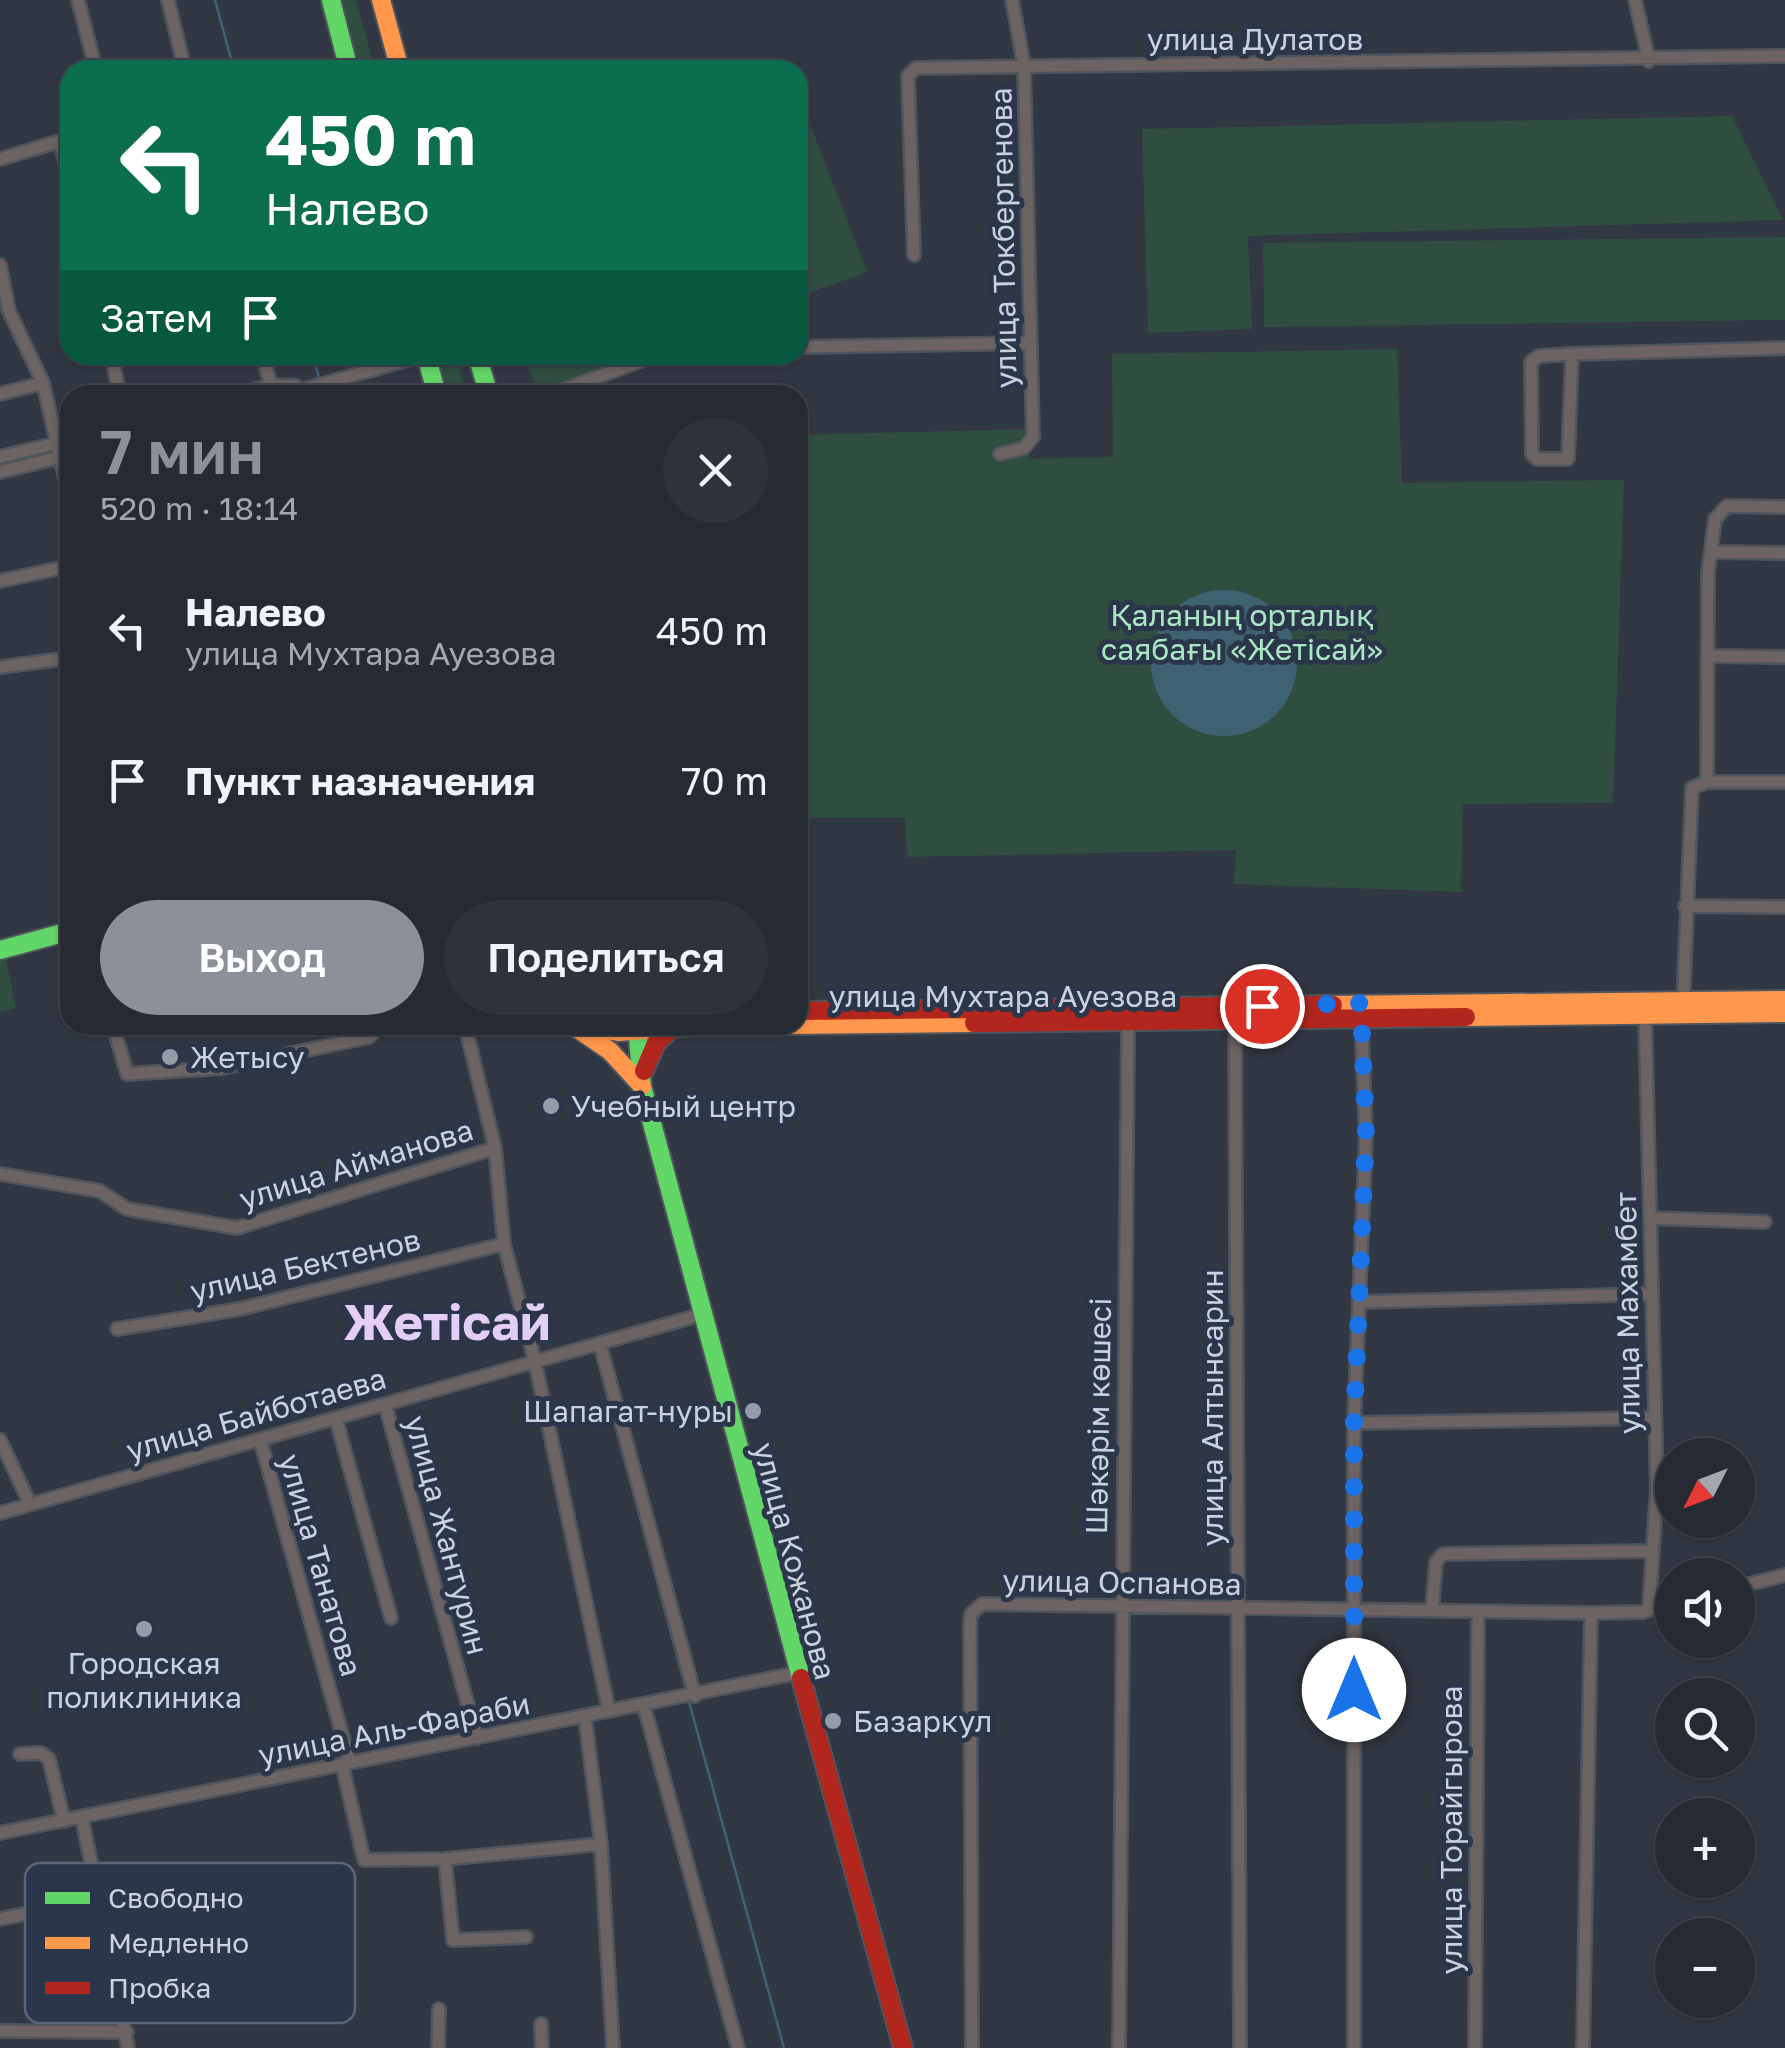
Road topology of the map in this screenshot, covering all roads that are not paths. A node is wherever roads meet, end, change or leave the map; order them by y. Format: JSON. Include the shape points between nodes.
{"nodes":[{"id":1,"x":78,"y":0,"type":"edge"},
{"id":2,"x":168,"y":0,"type":"edge"},
{"id":3,"x":331,"y":0,"type":"edge"},
{"id":4,"x":381,"y":0,"type":"edge"},
{"id":5,"x":1012,"y":0,"type":"edge"},
{"id":6,"x":1635,"y":0,"type":"edge"},
{"id":7,"x":1785,"y":56,"type":"edge"},
{"id":8,"x":93,"y":60,"type":"edge"},
{"id":9,"x":183,"y":60,"type":"edge"},
{"id":10,"x":346,"y":60,"type":"edge"},
{"id":11,"x":397,"y":60,"type":"edge"},
{"id":12,"x":1649,"y":61,"type":"junction"},
{"id":13,"x":1024,"y":65,"type":"junction"},
{"id":14,"x":60,"y":141,"type":"edge"},
{"id":15,"x":0,"y":159,"type":"edge"},
{"id":16,"x":914,"y":255,"type":"dead end"},
{"id":17,"x":0,"y":265,"type":"edge"},
{"id":18,"x":5,"y":312,"type":"edge"},
{"id":19,"x":1029,"y":342,"type":"junction"},
{"id":20,"x":808,"y":347,"type":"edge"},
{"id":21,"x":1785,"y":348,"type":"edge"},
{"id":22,"x":1572,"y":354,"type":"junction"},
{"id":23,"x":386,"y":365,"type":"edge"},
{"id":24,"x":630,"y":365,"type":"edge"},
{"id":25,"x":43,"y":383,"type":"junction"},
{"id":26,"x":308,"y":385,"type":"edge"},
{"id":27,"x":576,"y":385,"type":"edge"},
{"id":28,"x":0,"y":394,"type":"edge"},
{"id":29,"x":60,"y":430,"type":"edge"},
{"id":30,"x":60,"y":442,"type":"edge"},
{"id":31,"x":1000,"y":454,"type":"dead end"},
{"id":32,"x":0,"y":457,"type":"edge"},
{"id":33,"x":60,"y":457,"type":"edge"},
{"id":34,"x":0,"y":472,"type":"edge"},
{"id":35,"x":1785,"y":507,"type":"edge"},
{"id":36,"x":1711,"y":552,"type":"junction"},
{"id":37,"x":1785,"y":553,"type":"edge"},
{"id":38,"x":60,"y":568,"type":"edge"},
{"id":39,"x":0,"y":581,"type":"edge"},
{"id":40,"x":1708,"y":656,"type":"junction"},
{"id":41,"x":1785,"y":657,"type":"edge"},
{"id":42,"x":60,"y":659,"type":"edge"},
{"id":43,"x":0,"y":668,"type":"edge"},
{"id":44,"x":1707,"y":782,"type":"junction"},
{"id":45,"x":1785,"y":782,"type":"edge"},
{"id":46,"x":1684,"y":906,"type":"junction"},
{"id":47,"x":1785,"y":907,"type":"edge"},
{"id":48,"x":60,"y":934,"type":"edge"},
{"id":49,"x":0,"y":950,"type":"edge"},
{"id":50,"x":1785,"y":1000,"type":"edge"},
{"id":51,"x":1683,"y":1008,"type":"junction"},
{"id":52,"x":1645,"y":1009,"type":"junction"},
{"id":53,"x":808,"y":1011,"type":"edge"},
{"id":54,"x":1361,"y":1011,"type":"junction"},
{"id":55,"x":1235,"y":1014,"type":"junction"},
{"id":56,"x":1785,"y":1014,"type":"edge"},
{"id":57,"x":1128,"y":1024,"type":"junction"},
{"id":58,"x":808,"y":1027,"type":"edge"},
{"id":59,"x":116,"y":1035,"type":"edge"},
{"id":60,"x":371,"y":1035,"type":"edge"},
{"id":61,"x":468,"y":1035,"type":"edge"},
{"id":62,"x":585,"y":1035,"type":"edge"},
{"id":63,"x":620,"y":1035,"type":"edge"},
{"id":64,"x":638,"y":1035,"type":"edge"},
{"id":65,"x":665,"y":1035,"type":"edge"},
{"id":66,"x":637,"y":1075,"type":"junction"},
{"id":67,"x":495,"y":1148,"type":"junction"},
{"id":68,"x":0,"y":1174,"type":"edge"},
{"id":69,"x":1650,"y":1218,"type":"junction"},
{"id":70,"x":1766,"y":1222,"type":"dead end"},
{"id":71,"x":504,"y":1244,"type":"junction"},
{"id":72,"x":1652,"y":1294,"type":"junction"},
{"id":73,"x":1362,"y":1302,"type":"junction"},
{"id":74,"x":700,"y":1315,"type":"junction"},
{"id":75,"x":117,"y":1329,"type":"dead end"},
{"id":76,"x":600,"y":1344,"type":"junction"},
{"id":77,"x":535,"y":1362,"type":"junction"},
{"id":78,"x":385,"y":1404,"type":"junction"},
{"id":79,"x":1655,"y":1418,"type":"junction"},
{"id":80,"x":336,"y":1419,"type":"junction"},
{"id":81,"x":1354,"y":1423,"type":"junction"},
{"id":82,"x":260,"y":1439,"type":"junction"},
{"id":83,"x":0,"y":1440,"type":"edge"},
{"id":84,"x":30,"y":1504,"type":"junction"},
{"id":85,"x":0,"y":1513,"type":"edge"},
{"id":86,"x":1653,"y":1551,"type":"junction"},
{"id":87,"x":1785,"y":1576,"type":"edge"},
{"id":88,"x":1755,"y":1583,"type":"edge"},
{"id":89,"x":1655,"y":1606,"type":"edge"},
{"id":90,"x":1121,"y":1608,"type":"junction"},
{"id":91,"x":1649,"y":1608,"type":"junction"},
{"id":92,"x":1238,"y":1609,"type":"junction"},
{"id":93,"x":1354,"y":1611,"type":"junction"},
{"id":94,"x":1432,"y":1611,"type":"junction"},
{"id":95,"x":1478,"y":1612,"type":"junction"},
{"id":96,"x":1591,"y":1613,"type":"junction"},
{"id":97,"x":391,"y":1618,"type":"dead end"},
{"id":98,"x":797,"y":1673,"type":"junction"},
{"id":99,"x":696,"y":1696,"type":"junction"},
{"id":100,"x":644,"y":1706,"type":"junction"},
{"id":101,"x":609,"y":1712,"type":"junction"},
{"id":102,"x":585,"y":1717,"type":"junction"},
{"id":103,"x":476,"y":1738,"type":"junction"},
{"id":104,"x":20,"y":1754,"type":"dead end"},
{"id":105,"x":346,"y":1763,"type":"junction"},
{"id":106,"x":82,"y":1818,"type":"junction"},
{"id":107,"x":64,"y":1821,"type":"junction"},
{"id":108,"x":0,"y":1832,"type":"edge"},
{"id":109,"x":601,"y":1844,"type":"junction"},
{"id":110,"x":445,"y":1860,"type":"junction"},
{"id":111,"x":91,"y":1863,"type":"edge"},
{"id":112,"x":25,"y":1914,"type":"edge"},
{"id":113,"x":0,"y":1919,"type":"edge"},
{"id":114,"x":526,"y":1937,"type":"dead end"},
{"id":115,"x":439,"y":2009,"type":"dead end"},
{"id":116,"x":125,"y":2023,"type":"edge"},
{"id":117,"x":541,"y":2024,"type":"dead end"},
{"id":118,"x":0,"y":2031,"type":"edge"},
{"id":119,"x":127,"y":2032,"type":"junction"},
{"id":120,"x":128,"y":2048,"type":"edge"},
{"id":121,"x":438,"y":2048,"type":"edge"},
{"id":122,"x":542,"y":2048,"type":"edge"},
{"id":123,"x":614,"y":2048,"type":"edge"},
{"id":124,"x":738,"y":2048,"type":"edge"},
{"id":125,"x":904,"y":2048,"type":"edge"},
{"id":126,"x":972,"y":2048,"type":"edge"},
{"id":127,"x":1119,"y":2048,"type":"edge"},
{"id":128,"x":1240,"y":2048,"type":"edge"},
{"id":129,"x":1354,"y":2048,"type":"edge"},
{"id":130,"x":1475,"y":2048,"type":"edge"},
{"id":131,"x":1583,"y":2048,"type":"edge"}],
"edges":[{"from":1,"to":8,"type":"street"},
{"from":2,"to":9,"type":"street"},
{"from":3,"to":10,"type":"main road"},
{"from":4,"to":11,"type":"main road"},
{"from":5,"to":13,"type":"street","name":"улица Токбергенова"},
{"from":6,"to":12,"type":"street"},
{"from":7,"to":12,"type":"street","name":"улица Дулатов"},
{"from":12,"to":13,"type":"street","name":"улица Дулатов"},
{"from":13,"to":16,"type":"street","name":"улица Дулатов","via":[[910,70]]},
{"from":13,"to":19,"type":"street","name":"улица Токбергенова"},
{"from":14,"to":15,"type":"street"},
{"from":17,"to":18,"type":"street"},
{"from":18,"to":25,"type":"street"},
{"from":19,"to":20,"type":"street"},
{"from":19,"to":31,"type":"street","name":"улица Токбергенова","via":[[1032,443]]},
{"from":21,"to":22,"type":"street"},
{"from":22,"to":22,"type":"street","via":[[1568,459],[1537,459],[1531,362]]},
{"from":23,"to":26,"type":"street"},
{"from":24,"to":27,"type":"street"},
{"from":25,"to":28,"type":"street"},
{"from":25,"to":29,"type":"street"},
{"from":30,"to":32,"type":"street"},
{"from":33,"to":34,"type":"street"},
{"from":35,"to":36,"type":"street","via":[[1724,508],[1715,519]]},
{"from":36,"to":37,"type":"street"},
{"from":36,"to":40,"type":"street"},
{"from":38,"to":39,"type":"street"},
{"from":40,"to":41,"type":"street"},
{"from":40,"to":44,"type":"street"},
{"from":42,"to":43,"type":"street"},
{"from":44,"to":45,"type":"street"},
{"from":44,"to":46,"type":"street","via":[[1692,788]]},
{"from":46,"to":47,"type":"street"},
{"from":46,"to":51,"type":"street"},
{"from":48,"to":49,"type":"main road"},
{"from":50,"to":51,"type":"main road","name":"улица Мухтара Ауезова"},
{"from":51,"to":52,"type":"main road","name":"улица Мухтара Ауезова"},
{"from":51,"to":56,"type":"main road","name":"улица Мухтара Ауезова"},
{"from":52,"to":54,"type":"main road","name":"улица Мухтара Ауезова"},
{"from":52,"to":69,"type":"street","name":"улица Махамбет"},
{"from":53,"to":55,"type":"main road","name":"улица Мухтара Ауезова"},
{"from":54,"to":55,"type":"main road","name":"улица Мухтара Ауезова"},
{"from":54,"to":73,"type":"street"},
{"from":55,"to":57,"type":"main road","name":"улица Мухтара Ауезова"},
{"from":55,"to":92,"type":"street","name":"улица Алтынсарин"},
{"from":57,"to":58,"type":"main road","name":"улица Мухтара Ауезова"},
{"from":57,"to":90,"type":"street","name":"Шәкәрім көшесі"},
{"from":59,"to":60,"type":"street","via":[[127,1074],[222,1068]]},
{"from":61,"to":67,"type":"street"},
{"from":62,"to":66,"type":"main road"},
{"from":63,"to":66,"type":"main road","name":"улица Кожанова"},
{"from":64,"to":66,"type":"main road","name":"улица Кожанова"},
{"from":65,"to":66,"type":"main road"},
{"from":66,"to":74,"type":"main road","name":"улица Кожанова"},
{"from":67,"to":68,"type":"street","name":"улица Айманова","via":[[237,1228],[127,1209],[100,1192]]},
{"from":67,"to":71,"type":"street"},
{"from":69,"to":70,"type":"street"},
{"from":69,"to":72,"type":"street","name":"улица Махамбет"},
{"from":71,"to":75,"type":"street","name":"улица Бектенов","via":[[240,1309]]},
{"from":71,"to":77,"type":"street"},
{"from":72,"to":73,"type":"street"},
{"from":72,"to":79,"type":"street","name":"улица Махамбет"},
{"from":73,"to":81,"type":"street"},
{"from":74,"to":76,"type":"street","name":"улица Байботаева"},
{"from":74,"to":98,"type":"main road","name":"улица Кожанова"},
{"from":76,"to":77,"type":"street","name":"улица Байботаева"},
{"from":76,"to":99,"type":"street"},
{"from":77,"to":78,"type":"street","name":"улица Байботаева"},
{"from":77,"to":101,"type":"street"},
{"from":78,"to":80,"type":"street","name":"улица Байботаева"},
{"from":78,"to":103,"type":"street","name":"улица Жантурин"},
{"from":79,"to":81,"type":"street"},
{"from":79,"to":86,"type":"street","name":"улица Махамбет"},
{"from":80,"to":82,"type":"street","name":"улица Байботаева"},
{"from":80,"to":97,"type":"street"},
{"from":81,"to":93,"type":"street"},
{"from":82,"to":84,"type":"street","name":"улица Байботаева"},
{"from":82,"to":105,"type":"street","name":"улица Танатова"},
{"from":83,"to":84,"type":"street"},
{"from":84,"to":85,"type":"street","name":"улица Байботаева"},
{"from":86,"to":91,"type":"street","name":"улица Махамбет"},
{"from":86,"to":94,"type":"street","via":[[1443,1554],[1436,1562]]},
{"from":87,"to":88,"type":"street"},
{"from":89,"to":91,"type":"street","name":"улица Оспанова"},
{"from":90,"to":92,"type":"street","name":"улица Оспанова"},
{"from":90,"to":126,"type":"street","name":"улица Оспанова","via":[[982,1604],[971,1614]]},
{"from":90,"to":127,"type":"street","name":"Шәкәрім көшесі"},
{"from":91,"to":96,"type":"street","name":"улица Оспанова"},
{"from":92,"to":93,"type":"street","name":"улица Оспанова"},
{"from":92,"to":128,"type":"street","name":"улица Алтынсарин"},
{"from":93,"to":94,"type":"street","name":"улица Оспанова"},
{"from":93,"to":129,"type":"street"},
{"from":94,"to":95,"type":"street","name":"улица Оспанова"},
{"from":95,"to":96,"type":"street","name":"улица Оспанова"},
{"from":95,"to":130,"type":"street","name":"улица Торайгырова"},
{"from":96,"to":131,"type":"street"},
{"from":98,"to":99,"type":"street","name":"улица Аль-Фараби"},
{"from":98,"to":125,"type":"main road","name":"улица Кожанова"},
{"from":99,"to":100,"type":"street","name":"улица Аль-Фараби"},
{"from":100,"to":101,"type":"street","name":"улица Аль-Фараби"},
{"from":100,"to":124,"type":"street"},
{"from":101,"to":102,"type":"street","name":"улица Аль-Фараби"},
{"from":102,"to":103,"type":"street","name":"улица Аль-Фараби"},
{"from":102,"to":109,"type":"street"},
{"from":103,"to":105,"type":"street","name":"улица Аль-Фараби"},
{"from":104,"to":107,"type":"street","via":[[48,1759]]},
{"from":105,"to":106,"type":"street","name":"улица Аль-Фараби"},
{"from":105,"to":110,"type":"street","name":"улица Танатова","via":[[364,1860]]},
{"from":106,"to":107,"type":"street","name":"улица Аль-Фараби"},
{"from":106,"to":111,"type":"street"},
{"from":107,"to":108,"type":"street","name":"улица Аль-Фараби"},
{"from":109,"to":110,"type":"street"},
{"from":109,"to":123,"type":"street"},
{"from":110,"to":114,"type":"street","via":[[453,1940]]},
{"from":112,"to":113,"type":"street"},
{"from":115,"to":121,"type":"street"},
{"from":116,"to":119,"type":"street"},
{"from":117,"to":122,"type":"street"},
{"from":118,"to":119,"type":"street"},
{"from":119,"to":120,"type":"street"}]}
